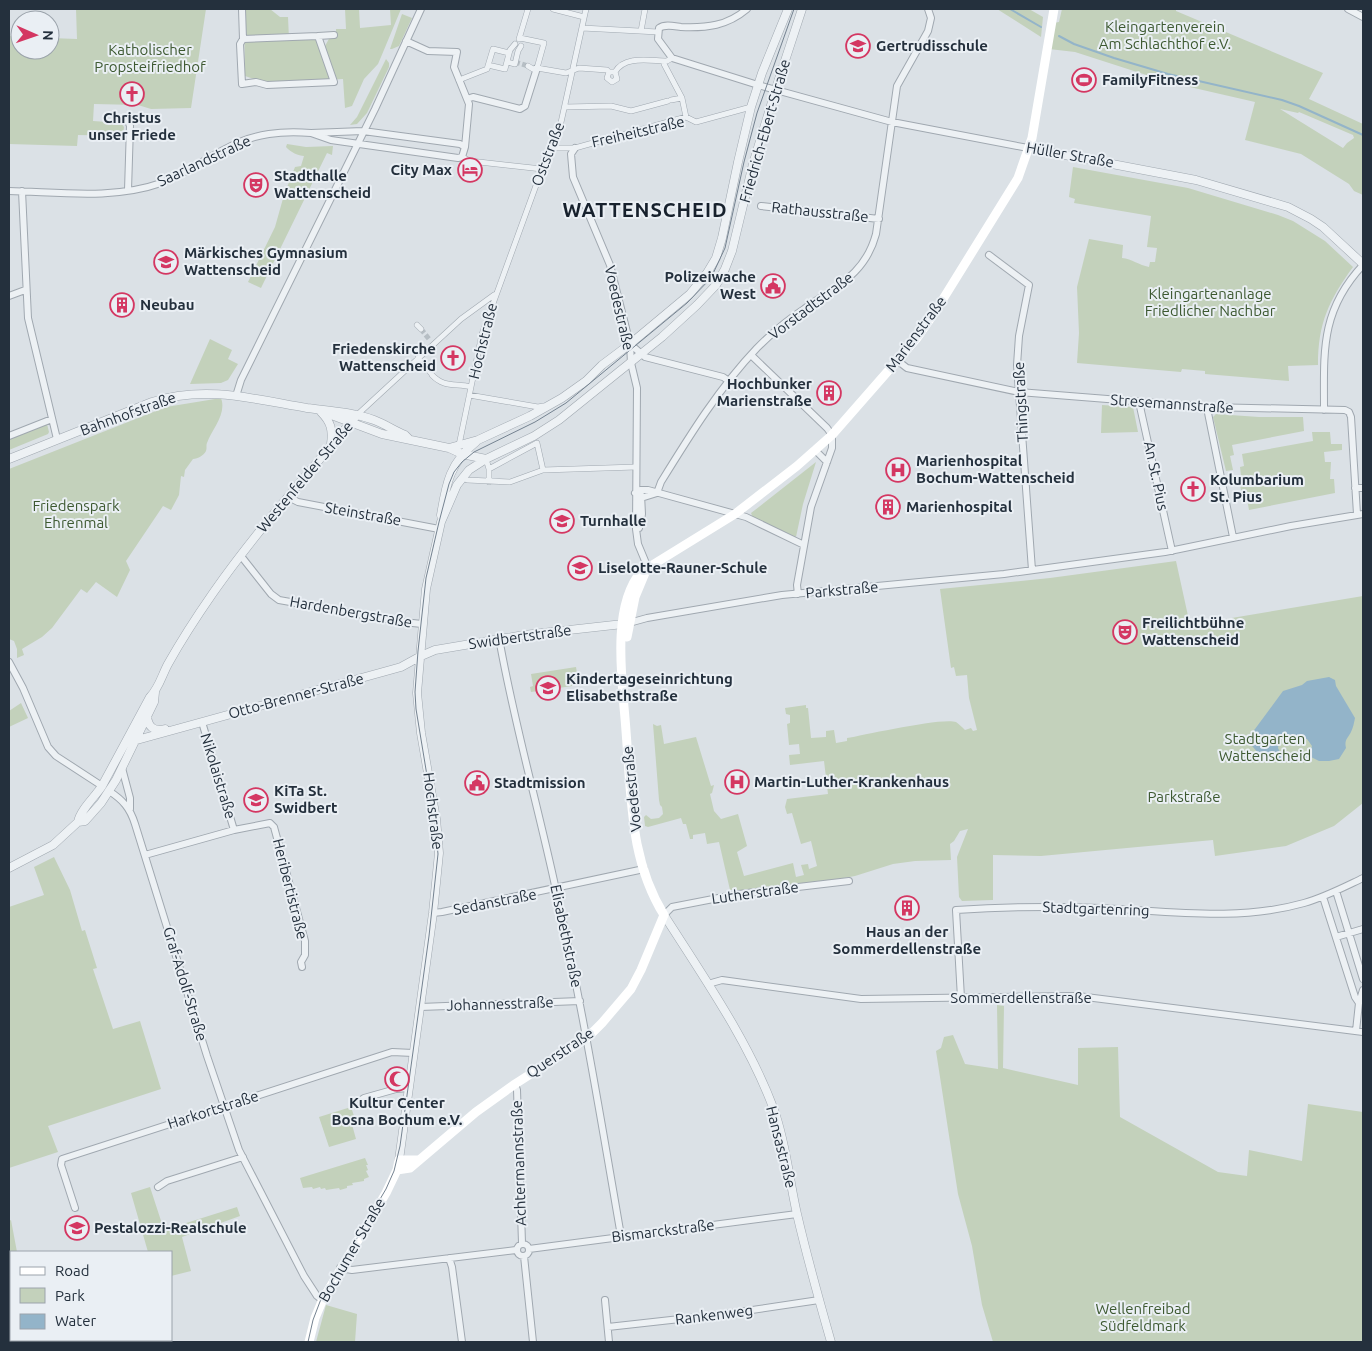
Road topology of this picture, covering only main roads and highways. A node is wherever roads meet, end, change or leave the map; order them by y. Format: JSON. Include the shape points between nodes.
{"nodes":[{"id":1,"x":1054,"y":9,"type":"edge"},
{"id":2,"x":648,"y":568,"type":"junction"},
{"id":3,"x":626,"y":623,"type":"junction"},
{"id":4,"x":664,"y":915,"type":"joint"},
{"id":5,"x":417,"y":1160,"type":"junction"},
{"id":6,"x":396,"y":1170,"type":"junction"},
{"id":7,"x":310,"y":1342,"type":"edge"}],
"edges":[{"from":1,"to":2,"type":"main road","name":"Marienstraße","via":[[1032,138],[1018,178],[935,312],[898,361],[832,435],[735,514]]},
{"from":2,"to":3,"type":"main road","name":"Voedestraße"},
{"from":2,"to":3,"type":"main road","name":"Voedestraße","via":[[637,577],[631,588],[626,602]]},
{"from":3,"to":4,"type":"main road","name":"Voedestraße","via":[[621,642],[631,804],[644,869]]},
{"from":4,"to":5,"type":"main road","name":"Querstraße","via":[[631,988],[602,1024],[587,1038],[476,1112]]},
{"from":5,"to":6,"type":"main road","name":"Querstraße","via":[[410,1168]]},
{"from":5,"to":6,"type":"main road","name":"Bochumer Straße","via":[[399,1160]]},
{"from":6,"to":7,"type":"main road","name":"Bochumer Straße","via":[[386,1193],[322,1300]]}]}
